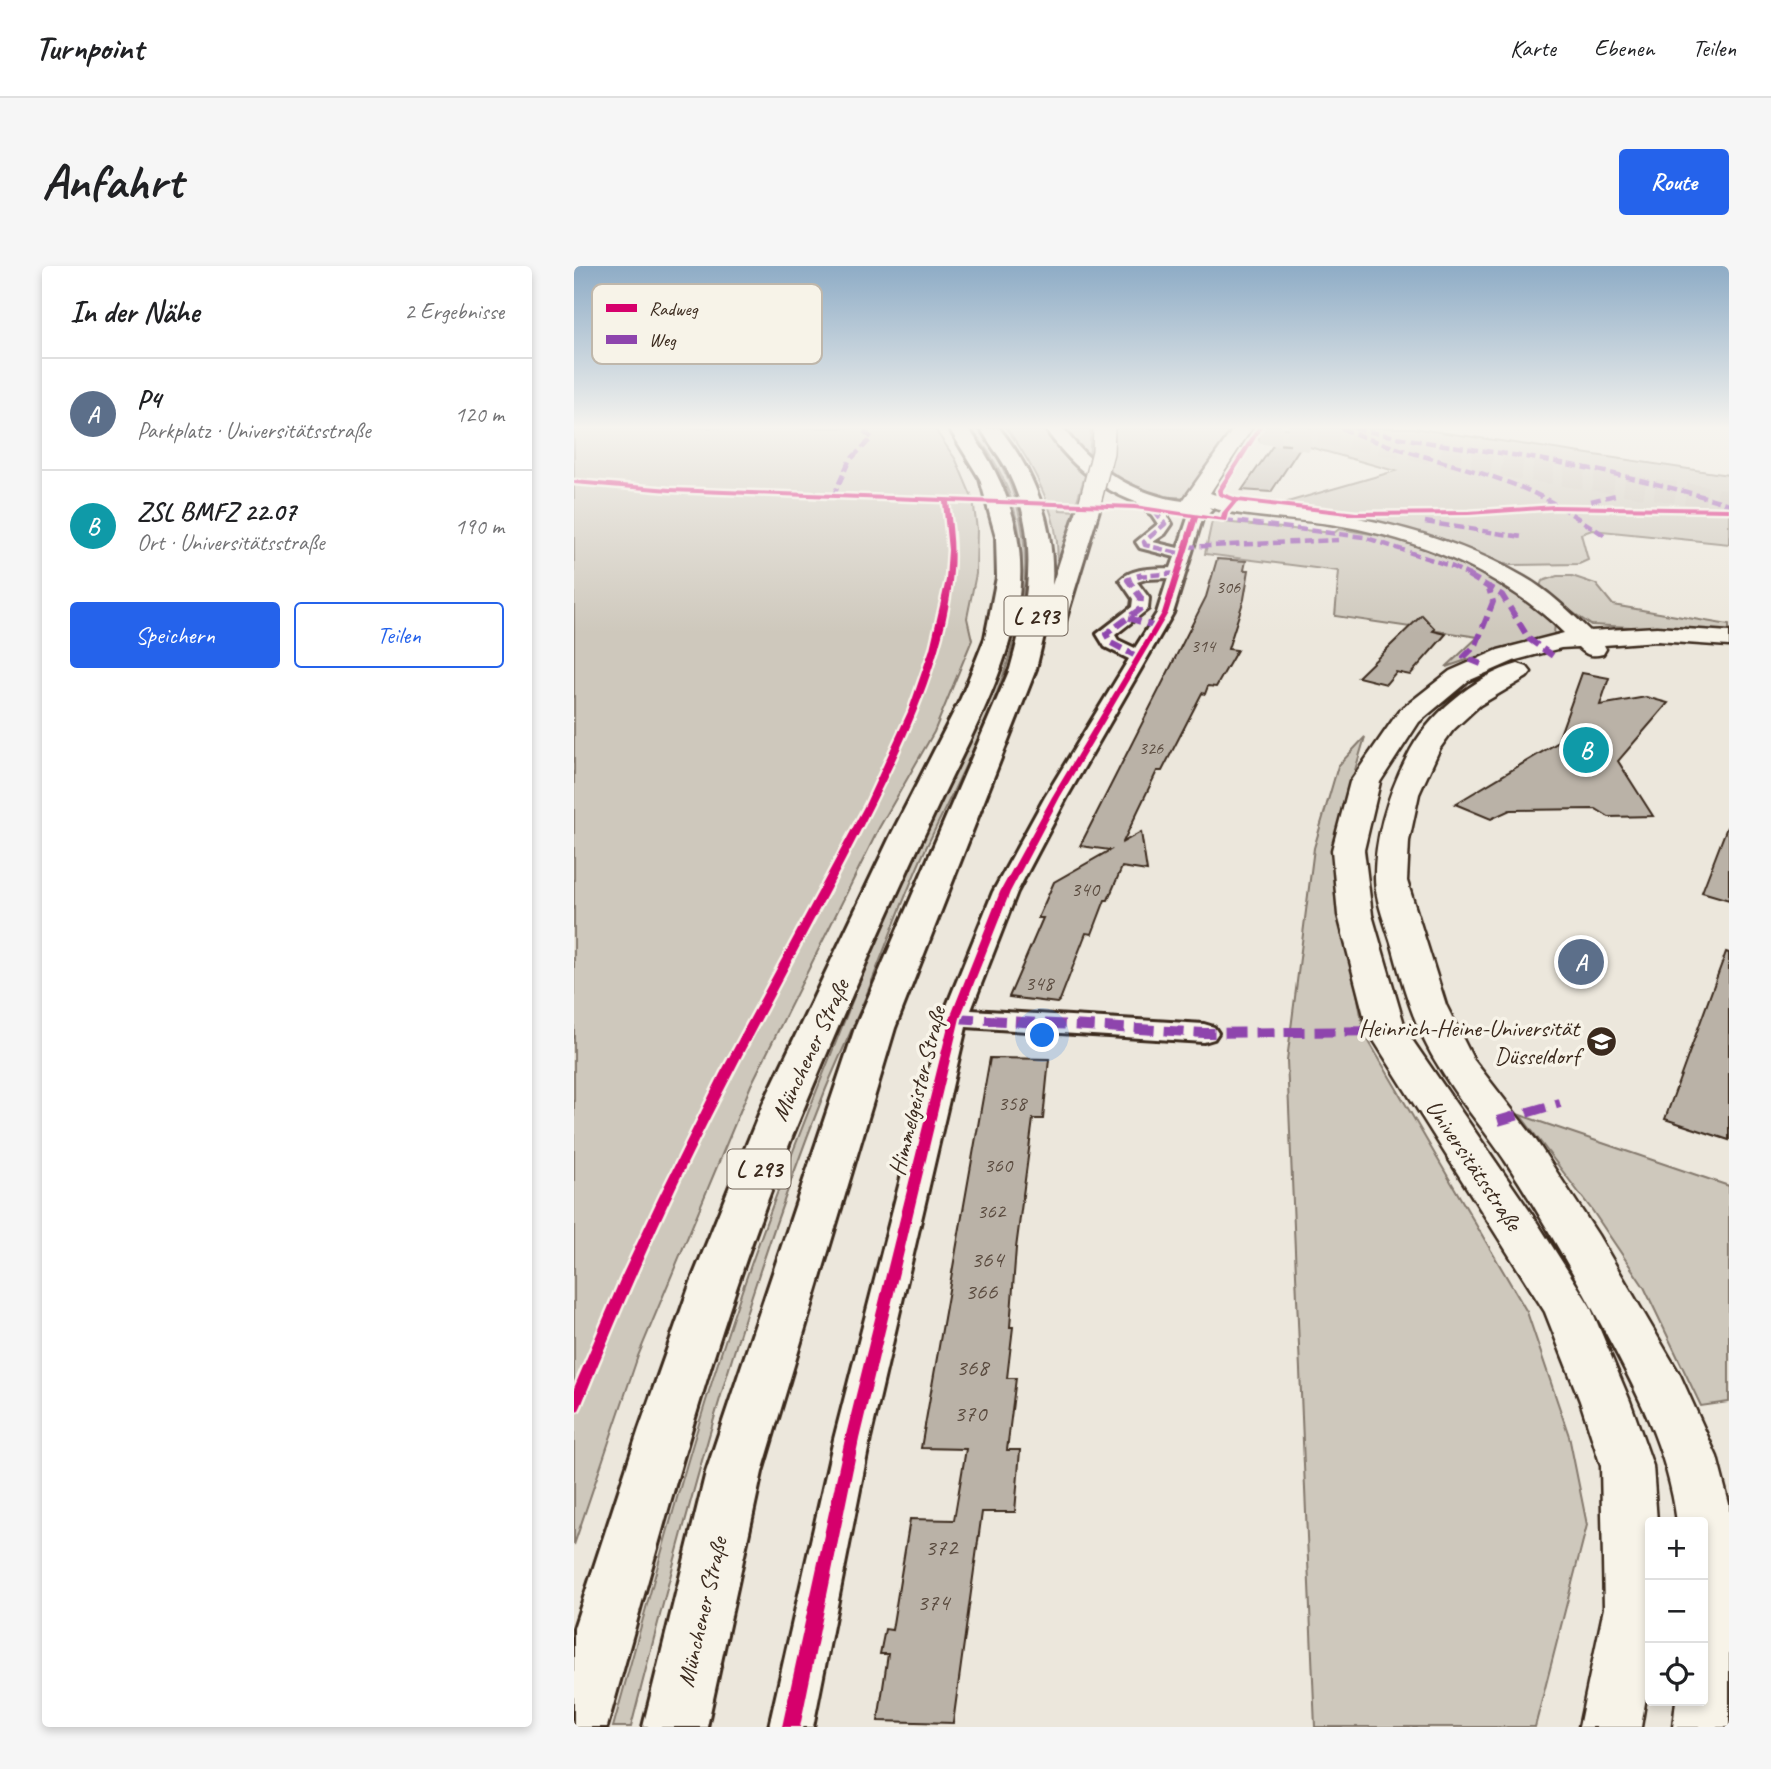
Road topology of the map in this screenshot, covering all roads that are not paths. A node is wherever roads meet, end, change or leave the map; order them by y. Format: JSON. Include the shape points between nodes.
{"nodes":[{"id":1,"x":996,"y":496,"type":"edge"},
{"id":2,"x":1027,"y":496,"type":"edge"},
{"id":3,"x":1092,"y":496,"type":"edge"},
{"id":4,"x":1141,"y":496,"type":"edge"},
{"id":5,"x":1202,"y":496,"type":"edge"},
{"id":6,"x":1200,"y":500,"type":"junction"},
{"id":7,"x":1151,"y":509,"type":"dead end"},
{"id":8,"x":1465,"y":556,"type":"junction"},
{"id":9,"x":1180,"y":563,"type":"junction"},
{"id":10,"x":1148,"y":616,"type":"junction"},
{"id":11,"x":1729,"y":639,"type":"edge"},
{"id":12,"x":1589,"y":645,"type":"junction"},
{"id":13,"x":1729,"y":652,"type":"edge"},
{"id":14,"x":1138,"y":657,"type":"junction"},
{"id":15,"x":1023,"y":669,"type":"junction"},
{"id":16,"x":955,"y":1018,"type":"junction"},
{"id":17,"x":1204,"y":1033,"type":"dead end"},
{"id":18,"x":575,"y":1727,"type":"edge"},
{"id":19,"x":675,"y":1727,"type":"edge"},
{"id":20,"x":792,"y":1727,"type":"edge"},
{"id":21,"x":1611,"y":1727,"type":"edge"},
{"id":22,"x":1704,"y":1727,"type":"edge"}],
"edges":[{"from":1,"to":18,"type":"highway","name":"Münchener Straße","number":"L 293","via":[[1009,576],[999,633],[973,699],[771,1135],[662,1436]]},
{"from":2,"to":15,"type":"highway","name":"Münchener Straße","number":"L 293","via":[[1041,561],[1035,629]]},
{"from":3,"to":15,"type":"highway","bridge":true,"via":[[1044,650]]},
{"from":4,"to":6,"type":"highway","via":[[1156,502]]},
{"from":5,"to":6,"type":"street","name":"Himmelgeister Straße"},
{"from":6,"to":8,"type":"street","via":[[1411,539]]},
{"from":6,"to":8,"type":"street","via":[[1358,522],[1436,543]]},
{"from":6,"to":9,"type":"street","name":"Himmelgeister Straße"},
{"from":7,"to":9,"type":"street","via":[[1165,524],[1145,545]]},
{"from":8,"to":12,"type":"street","via":[[1531,591]]},
{"from":9,"to":10,"type":"street","name":"Himmelgeister Straße"},
{"from":9,"to":10,"type":"street","via":[[1128,580]]},
{"from":10,"to":14,"type":"street","name":"Himmelgeister Straße"},
{"from":10,"to":14,"type":"street","name":"Himmelgeister Straße","via":[[1109,629],[1106,638]]},
{"from":11,"to":12,"type":"street","name":"Universitätsstraße","via":[[1657,634]]},
{"from":12,"to":13,"type":"street","name":"Universitätsstraße"},
{"from":12,"to":21,"type":"street","name":"Universitätsstraße","via":[[1537,646],[1482,664],[1422,704],[1365,782],[1348,850],[1355,915],[1387,1031],[1566,1307],[1627,1466],[1633,1608]]},
{"from":12,"to":22,"type":"street","name":"Universitätsstraße","via":[[1510,675],[1471,699],[1443,724],[1426,747],[1404,794],[1393,842],[1391,881],[1427,1005],[1456,1064],[1520,1150],[1582,1247],[1662,1390],[1691,1457],[1709,1555],[1712,1633]]},
{"from":14,"to":16,"type":"street","name":"Himmelgeister Straße","via":[[1005,892]]},
{"from":15,"to":19,"type":"highway","name":"Münchener Straße","number":"L 293","via":[[875,1028],[734,1472]]},
{"from":16,"to":17,"type":"street","name":"Himmelgeister Straße"},
{"from":16,"to":20,"type":"street","name":"Himmelgeister Straße","via":[[852,1438]]}]}
